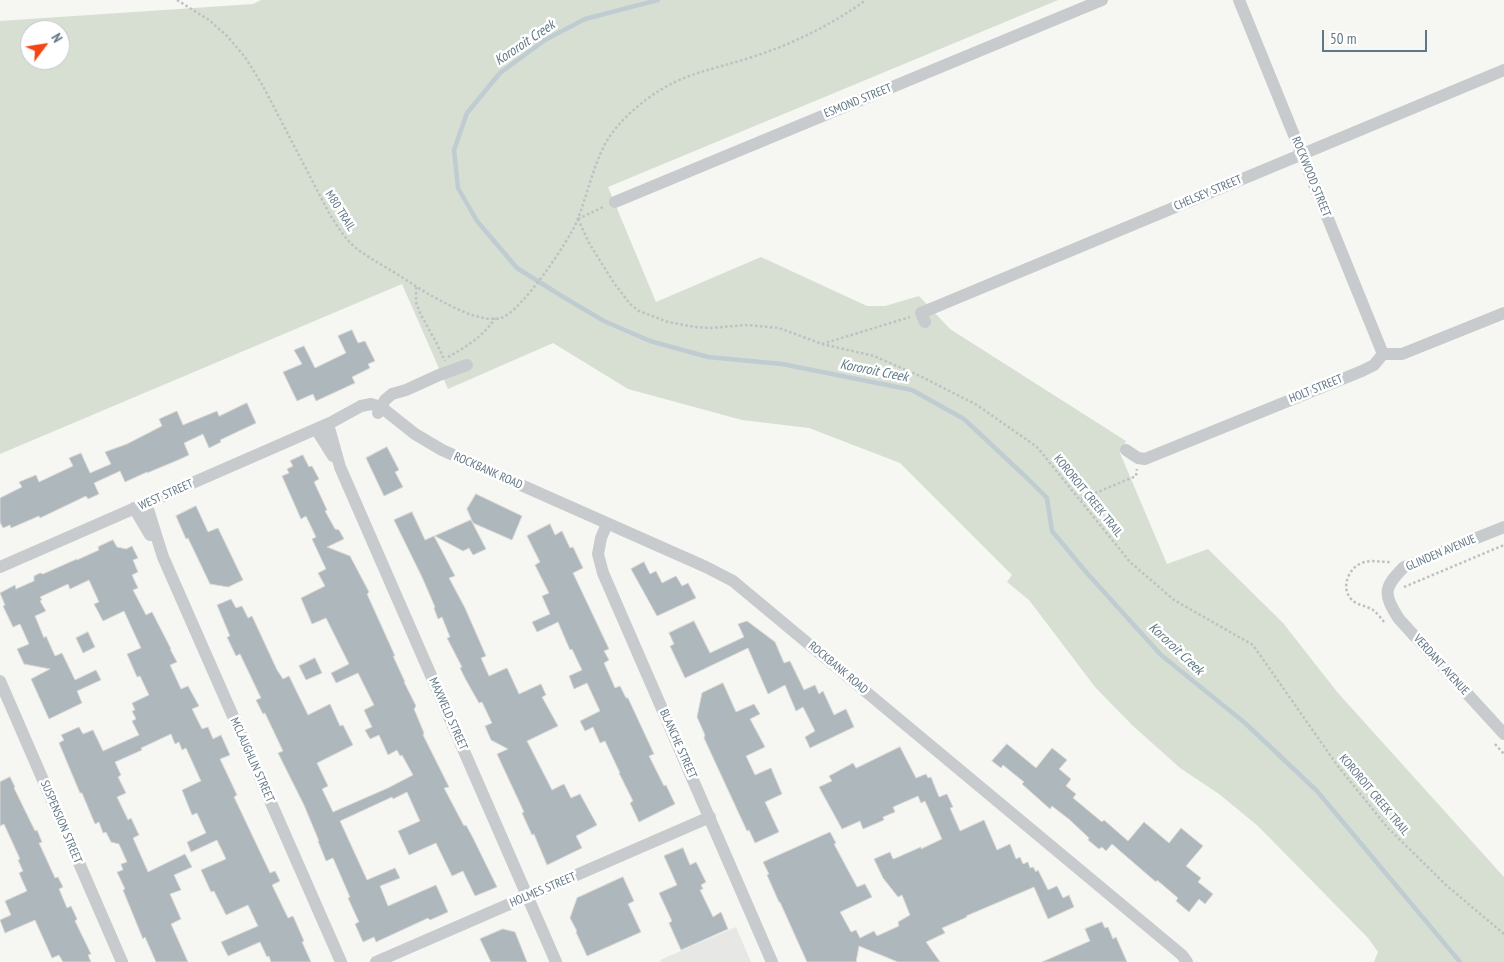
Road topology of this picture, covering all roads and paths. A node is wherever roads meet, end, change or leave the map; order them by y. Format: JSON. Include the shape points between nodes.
{"nodes":[{"id":1,"x":177,"y":0,"type":"edge"},
{"id":2,"x":866,"y":0,"type":"edge"},
{"id":3,"x":1102,"y":0,"type":"edge"},
{"id":4,"x":1239,"y":0,"type":"edge"},
{"id":5,"x":1504,"y":70,"type":"edge"},
{"id":6,"x":1301,"y":155,"type":"junction"},
{"id":7,"x":614,"y":202,"type":"joint"},
{"id":8,"x":578,"y":219,"type":"junction"},
{"id":9,"x":416,"y":286,"type":"junction"},
{"id":10,"x":1504,"y":313,"type":"edge"},
{"id":11,"x":494,"y":318,"type":"junction"},
{"id":12,"x":923,"y":318,"type":"joint"},
{"id":13,"x":822,"y":344,"type":"junction"},
{"id":14,"x":1383,"y":354,"type":"junction"},
{"id":15,"x":444,"y":359,"type":"junction"},
{"id":16,"x":467,"y":365,"type":"dead end"},
{"id":17,"x":450,"y":371,"type":"junction"},
{"id":18,"x":379,"y":410,"type":"junction"},
{"id":19,"x":325,"y":425,"type":"junction"},
{"id":20,"x":1126,"y":450,"type":"dead end"},
{"id":21,"x":1138,"y":458,"type":"junction"},
{"id":22,"x":1080,"y":500,"type":"junction"},
{"id":23,"x":140,"y":506,"type":"junction"},
{"id":24,"x":607,"y":524,"type":"junction"},
{"id":25,"x":1504,"y":527,"type":"edge"},
{"id":26,"x":1504,"y":545,"type":"edge"},
{"id":27,"x":1398,"y":558,"type":"dead end"},
{"id":28,"x":0,"y":567,"type":"edge"},
{"id":29,"x":1401,"y":588,"type":"dead end"},
{"id":30,"x":1387,"y":590,"type":"joint"},
{"id":31,"x":1386,"y":624,"type":"dead end"},
{"id":32,"x":0,"y":681,"type":"edge"},
{"id":33,"x":1504,"y":734,"type":"edge"},
{"id":34,"x":1491,"y":740,"type":"dead end"},
{"id":35,"x":1504,"y":754,"type":"edge"},
{"id":36,"x":710,"y":817,"type":"junction"},
{"id":37,"x":528,"y":896,"type":"junction"},
{"id":38,"x":1504,"y":934,"type":"edge"},
{"id":39,"x":122,"y":962,"type":"edge"},
{"id":40,"x":340,"y":962,"type":"edge"},
{"id":41,"x":376,"y":962,"type":"edge"},
{"id":42,"x":556,"y":962,"type":"edge"},
{"id":43,"x":772,"y":962,"type":"edge"},
{"id":44,"x":1187,"y":962,"type":"edge"}],
"edges":[{"from":1,"to":9,"type":"path","name":"M80 TRAIL","via":[[210,20],[245,57],[329,213],[346,238],[356,248]]},
{"from":2,"to":8,"type":"path","via":[[788,44],[681,78],[647,99],[620,123],[605,145]]},
{"from":3,"to":7,"type":"street","name":"ESMOND STREET"},
{"from":4,"to":6,"type":"street","name":"ROCKWOOD STREET"},
{"from":5,"to":6,"type":"street","name":"CHELSEY STREET"},
{"from":6,"to":12,"type":"street","name":"CHELSEY STREET"},
{"from":6,"to":14,"type":"street","name":"ROCKWOOD STREET"},
{"from":7,"to":8,"type":"path"},
{"from":8,"to":11,"type":"path","via":[[528,294],[508,315]]},
{"from":8,"to":13,"type":"path","name":"KOROROIT CREEK TRAIL","via":[[614,283],[639,311],[668,322],[695,327],[746,325],[779,328]]},
{"from":9,"to":11,"type":"path","name":"M80 TRAIL","via":[[467,313]]},
{"from":9,"to":15,"type":"path","via":[[420,313]]},
{"from":10,"to":14,"type":"street","via":[[1402,354]]},
{"from":11,"to":15,"type":"path","via":[[489,328],[471,343]]},
{"from":12,"to":13,"type":"path"},
{"from":13,"to":22,"type":"path","name":"KOROROIT CREEK TRAIL","via":[[874,356],[977,405],[1037,447]]},
{"from":14,"to":21,"type":"street","name":"HOLT STREET","via":[[1374,365],[1145,459]]},
{"from":15,"to":17,"type":"path"},
{"from":16,"to":17,"type":"street"},
{"from":17,"to":18,"type":"street","via":[[392,394]]},
{"from":18,"to":19,"type":"street","name":"WEST STREET"},
{"from":18,"to":24,"type":"street","name":"ROCKBANK ROAD","via":[[409,439],[427,448],[442,450]]},
{"from":19,"to":23,"type":"street","name":"WEST STREET"},
{"from":19,"to":37,"type":"street","name":"MAXWELD STREET","via":[[340,467]]},
{"from":20,"to":21,"type":"street"},
{"from":21,"to":22,"type":"path","via":[[1136,476]]},
{"from":22,"to":38,"type":"path","name":"KOROROIT CREEK TRAIL","via":[[1130,562],[1174,600],[1252,645],[1337,765],[1387,827],[1446,885]]},
{"from":23,"to":28,"type":"street","name":"WEST STREET"},
{"from":23,"to":40,"type":"street","name":"MCLAUGHLIN STREET"},
{"from":24,"to":36,"type":"street","name":"BLANCHE STREET","via":[[598,554],[603,573]]},
{"from":24,"to":44,"type":"street","name":"ROCKBANK ROAD","via":[[733,581]]},
{"from":25,"to":30,"type":"street","name":"GLINDEN AVENUE","via":[[1404,567],[1392,579]]},
{"from":26,"to":29,"type":"path"},
{"from":27,"to":31,"type":"path","via":[[1389,562],[1359,564],[1347,580],[1346,588],[1352,600],[1373,610]]},
{"from":30,"to":33,"type":"street","name":"VERDANT AVENUE","via":[[1390,605],[1399,619]]},
{"from":32,"to":39,"type":"street","name":"SUSPENSION STREET"},
{"from":34,"to":35,"type":"path"},
{"from":36,"to":37,"type":"street","name":"HOLMES STREET"},
{"from":36,"to":43,"type":"street","name":"BLANCHE STREET"},
{"from":37,"to":41,"type":"street","name":"HOLMES STREET"},
{"from":37,"to":42,"type":"street","name":"MAXWELD STREET"}]}
